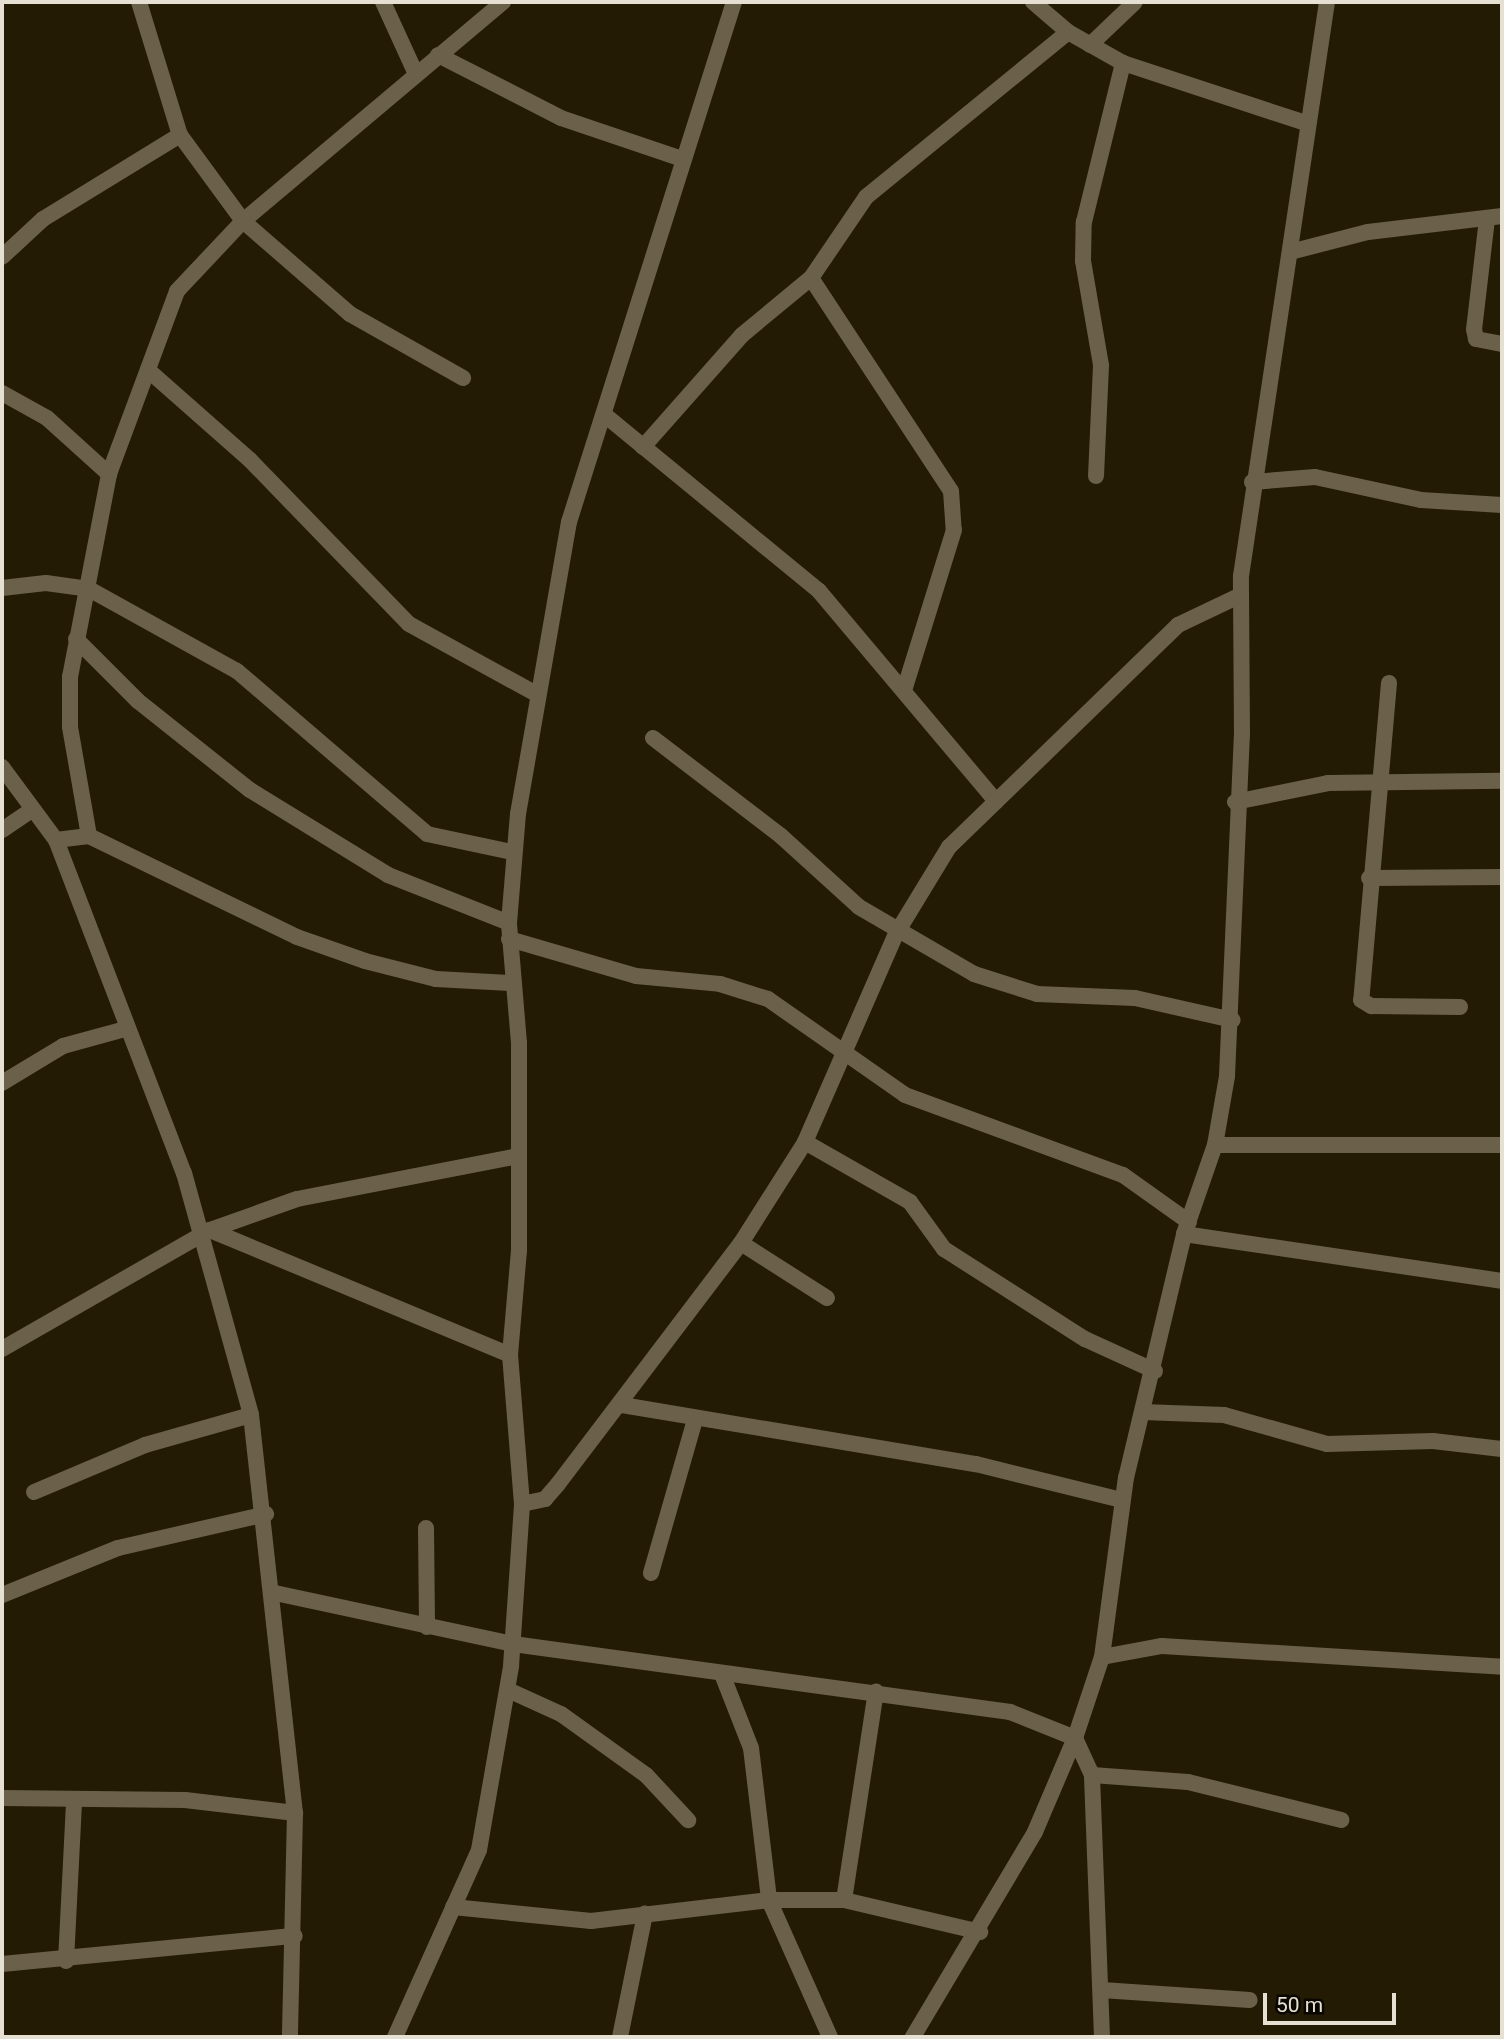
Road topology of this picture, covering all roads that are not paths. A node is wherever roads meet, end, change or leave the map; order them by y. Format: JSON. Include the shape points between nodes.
{"nodes":[{"id":1,"x":139,"y":2,"type":"edge"},
{"id":2,"x":383,"y":2,"type":"edge"},
{"id":3,"x":503,"y":2,"type":"edge"},
{"id":4,"x":734,"y":2,"type":"edge"},
{"id":5,"x":1033,"y":2,"type":"edge"},
{"id":6,"x":1135,"y":2,"type":"edge"},
{"id":7,"x":1327,"y":2,"type":"edge"},
{"id":8,"x":1068,"y":32,"type":"junction"},
{"id":9,"x":1090,"y":46,"type":"junction"},
{"id":10,"x":438,"y":55,"type":"junction"},
{"id":11,"x":1123,"y":63,"type":"junction"},
{"id":12,"x":416,"y":74,"type":"junction"},
{"id":13,"x":1306,"y":123,"type":"junction"},
{"id":14,"x":180,"y":135,"type":"junction"},
{"id":15,"x":682,"y":159,"type":"junction"},
{"id":16,"x":1494,"y":218,"type":"edge"},
{"id":17,"x":243,"y":221,"type":"junction"},
{"id":18,"x":1294,"y":251,"type":"junction"},
{"id":19,"x":2,"y":257,"type":"edge"},
{"id":20,"x":811,"y":278,"type":"junction"},
{"id":21,"x":1502,"y":344,"type":"edge"},
{"id":22,"x":149,"y":370,"type":"junction"},
{"id":23,"x":463,"y":378,"type":"dead end"},
{"id":24,"x":2,"y":393,"type":"edge"},
{"id":25,"x":606,"y":416,"type":"junction"},
{"id":26,"x":643,"y":447,"type":"junction"},
{"id":27,"x":109,"y":474,"type":"junction"},
{"id":28,"x":1096,"y":475,"type":"dead end"},
{"id":29,"x":1252,"y":482,"type":"junction"},
{"id":30,"x":1502,"y":505,"type":"edge"},
{"id":31,"x":2,"y":588,"type":"edge"},
{"id":32,"x":89,"y":589,"type":"junction"},
{"id":33,"x":1239,"y":596,"type":"junction"},
{"id":34,"x":76,"y":639,"type":"junction"},
{"id":35,"x":1389,"y":683,"type":"dead end"},
{"id":36,"x":905,"y":687,"type":"junction"},
{"id":37,"x":538,"y":695,"type":"junction"},
{"id":38,"x":653,"y":738,"type":"dead end"},
{"id":39,"x":2,"y":767,"type":"edge"},
{"id":40,"x":1382,"y":780,"type":"junction"},
{"id":41,"x":1502,"y":782,"type":"edge"},
{"id":42,"x":996,"y":801,"type":"junction"},
{"id":43,"x":1235,"y":802,"type":"junction"},
{"id":44,"x":29,"y":812,"type":"junction"},
{"id":45,"x":2,"y":830,"type":"edge"},
{"id":46,"x":89,"y":836,"type":"junction"},
{"id":47,"x":56,"y":840,"type":"junction"},
{"id":48,"x":512,"y":852,"type":"junction"},
{"id":49,"x":1502,"y":877,"type":"edge"},
{"id":50,"x":1369,"y":878,"type":"junction"},
{"id":51,"x":509,"y":931,"type":"junction"},
{"id":52,"x":896,"y":934,"type":"junction"},
{"id":53,"x":510,"y":983,"type":"junction"},
{"id":54,"x":1460,"y":1007,"type":"dead end"},
{"id":55,"x":1233,"y":1020,"type":"junction"},
{"id":56,"x":125,"y":1029,"type":"junction"},
{"id":57,"x":846,"y":1058,"type":"junction"},
{"id":58,"x":2,"y":1083,"type":"edge"},
{"id":59,"x":805,"y":1142,"type":"junction"},
{"id":60,"x":1215,"y":1145,"type":"junction"},
{"id":61,"x":1502,"y":1145,"type":"edge"},
{"id":62,"x":519,"y":1156,"type":"junction"},
{"id":63,"x":1187,"y":1228,"type":"junction"},
{"id":64,"x":207,"y":1232,"type":"junction"},
{"id":65,"x":741,"y":1242,"type":"junction"},
{"id":66,"x":1502,"y":1281,"type":"edge"},
{"id":67,"x":827,"y":1298,"type":"dead end"},
{"id":68,"x":2,"y":1349,"type":"edge"},
{"id":69,"x":510,"y":1355,"type":"junction"},
{"id":70,"x":1155,"y":1371,"type":"junction"},
{"id":71,"x":622,"y":1405,"type":"junction"},
{"id":72,"x":1143,"y":1412,"type":"junction"},
{"id":73,"x":251,"y":1415,"type":"junction"},
{"id":74,"x":695,"y":1420,"type":"junction"},
{"id":75,"x":1502,"y":1449,"type":"edge"},
{"id":76,"x":34,"y":1492,"type":"dead end"},
{"id":77,"x":1122,"y":1500,"type":"junction"},
{"id":78,"x":523,"y":1504,"type":"junction"},
{"id":79,"x":266,"y":1514,"type":"junction"},
{"id":80,"x":426,"y":1528,"type":"dead end"},
{"id":81,"x":651,"y":1573,"type":"dead end"},
{"id":82,"x":275,"y":1592,"type":"junction"},
{"id":83,"x":2,"y":1595,"type":"edge"},
{"id":84,"x":427,"y":1627,"type":"junction"},
{"id":85,"x":513,"y":1644,"type":"junction"},
{"id":86,"x":1102,"y":1657,"type":"junction"},
{"id":87,"x":1502,"y":1667,"type":"edge"},
{"id":88,"x":722,"y":1674,"type":"junction"},
{"id":89,"x":508,"y":1690,"type":"junction"},
{"id":90,"x":876,"y":1691,"type":"junction"},
{"id":91,"x":1075,"y":1738,"type":"junction"},
{"id":92,"x":1092,"y":1775,"type":"junction"},
{"id":93,"x":2,"y":1798,"type":"edge"},
{"id":94,"x":74,"y":1801,"type":"junction"},
{"id":95,"x":295,"y":1812,"type":"junction"},
{"id":96,"x":688,"y":1820,"type":"dead end"},
{"id":97,"x":1341,"y":1820,"type":"dead end"},
{"id":98,"x":769,"y":1900,"type":"junction"},
{"id":99,"x":844,"y":1900,"type":"junction"},
{"id":100,"x":453,"y":1908,"type":"junction"},
{"id":101,"x":645,"y":1914,"type":"junction"},
{"id":102,"x":980,"y":1932,"type":"junction"},
{"id":103,"x":295,"y":1936,"type":"junction"},
{"id":104,"x":66,"y":1962,"type":"junction"},
{"id":105,"x":2,"y":1964,"type":"edge"},
{"id":106,"x":1101,"y":1990,"type":"junction"},
{"id":107,"x":1250,"y":2000,"type":"dead end"},
{"id":108,"x":290,"y":2037,"type":"edge"},
{"id":109,"x":395,"y":2037,"type":"edge"},
{"id":110,"x":620,"y":2037,"type":"edge"},
{"id":111,"x":830,"y":2037,"type":"edge"},
{"id":112,"x":913,"y":2037,"type":"edge"},
{"id":113,"x":1102,"y":2037,"type":"edge"}],
"edges":[{"from":1,"to":14,"type":"street"},
{"from":2,"to":12,"type":"street"},
{"from":3,"to":10,"type":"street"},
{"from":4,"to":15,"type":"street"},
{"from":5,"to":8,"type":"street"},
{"from":6,"to":9,"type":"street"},
{"from":7,"to":13,"type":"street"},
{"from":8,"to":9,"type":"street"},
{"from":8,"to":20,"type":"street","via":[[866,197]]},
{"from":9,"to":11,"type":"street"},
{"from":10,"to":12,"type":"street"},
{"from":10,"to":15,"type":"street","via":[[561,118]]},
{"from":11,"to":13,"type":"street"},
{"from":11,"to":28,"type":"street","via":[[1084,222],[1083,261],[1101,365]]},
{"from":12,"to":17,"type":"street"},
{"from":13,"to":18,"type":"street"},
{"from":14,"to":17,"type":"street"},
{"from":14,"to":19,"type":"street","via":[[43,219]]},
{"from":15,"to":25,"type":"street"},
{"from":16,"to":18,"type":"street","via":[[1367,232]]},
{"from":16,"to":21,"type":"street","via":[[1474,330],[1476,339]]},
{"from":17,"to":22,"type":"street","via":[[177,291]]},
{"from":17,"to":23,"type":"street","via":[[350,314]]},
{"from":18,"to":29,"type":"street"},
{"from":20,"to":26,"type":"street","via":[[742,335]]},
{"from":20,"to":36,"type":"street","via":[[951,491],[954,530]]},
{"from":22,"to":27,"type":"street"},
{"from":22,"to":37,"type":"street","via":[[250,460],[409,624]]},
{"from":24,"to":27,"type":"street","via":[[47,418]]},
{"from":25,"to":26,"type":"street"},
{"from":25,"to":37,"type":"street","via":[[569,522]]},
{"from":26,"to":36,"type":"street","via":[[819,590]]},
{"from":27,"to":32,"type":"street"},
{"from":29,"to":30,"type":"street","via":[[1315,477],[1421,500]]},
{"from":29,"to":33,"type":"street"},
{"from":31,"to":32,"type":"street","via":[[46,583]]},
{"from":32,"to":34,"type":"street"},
{"from":32,"to":48,"type":"street","via":[[237,671],[427,834]]},
{"from":33,"to":42,"type":"street","via":[[1178,625]]},
{"from":33,"to":43,"type":"street","via":[[1242,735]]},
{"from":34,"to":46,"type":"street","via":[[70,727]]},
{"from":34,"to":51,"type":"street","via":[[138,701],[250,790],[388,874]]},
{"from":35,"to":40,"type":"street"},
{"from":36,"to":42,"type":"street"},
{"from":37,"to":48,"type":"street"},
{"from":38,"to":52,"type":"street"},
{"from":39,"to":44,"type":"street"},
{"from":40,"to":41,"type":"street"},
{"from":40,"to":43,"type":"street","via":[[1328,783]]},
{"from":40,"to":50,"type":"street"},
{"from":42,"to":52,"type":"street","via":[[949,847]]},
{"from":43,"to":55,"type":"street"},
{"from":44,"to":45,"type":"street"},
{"from":44,"to":47,"type":"street"},
{"from":46,"to":47,"type":"street"},
{"from":46,"to":53,"type":"street","via":[[297,937],[365,961],[436,979]]},
{"from":47,"to":56,"type":"street"},
{"from":48,"to":51,"type":"street"},
{"from":49,"to":50,"type":"street"},
{"from":50,"to":54,"type":"street","via":[[1360,1000],[1371,1006]]},
{"from":51,"to":53,"type":"street"},
{"from":51,"to":57,"type":"street","via":[[636,976],[720,984],[768,999],[798,1014]]},
{"from":52,"to":55,"type":"street","via":[[1012,989],[1135,999]]},
{"from":52,"to":57,"type":"street"},
{"from":53,"to":62,"type":"street","via":[[519,1043]]},
{"from":55,"to":60,"type":"street"},
{"from":56,"to":58,"type":"street","via":[[63,1046]]},
{"from":56,"to":64,"type":"street"},
{"from":57,"to":59,"type":"street"},
{"from":57,"to":63,"type":"street","via":[[944,1114],[1123,1175]]},
{"from":59,"to":65,"type":"street"},
{"from":59,"to":70,"type":"street","via":[[910,1202],[944,1249],[1085,1339]]},
{"from":60,"to":61,"type":"street"},
{"from":60,"to":63,"type":"street"},
{"from":62,"to":64,"type":"street","via":[[297,1199]]},
{"from":62,"to":69,"type":"street"},
{"from":63,"to":66,"type":"street"},
{"from":63,"to":70,"type":"street"},
{"from":64,"to":68,"type":"street"},
{"from":64,"to":69,"type":"street"},
{"from":64,"to":73,"type":"street"},
{"from":65,"to":67,"type":"street"},
{"from":65,"to":71,"type":"street"},
{"from":69,"to":78,"type":"street"},
{"from":70,"to":72,"type":"street"},
{"from":71,"to":74,"type":"street"},
{"from":71,"to":78,"type":"street","via":[[545,1499]]},
{"from":72,"to":75,"type":"street","via":[[1224,1415],[1327,1444],[1433,1441]]},
{"from":72,"to":77,"type":"street"},
{"from":73,"to":76,"type":"street","via":[[145,1445]]},
{"from":73,"to":79,"type":"street"},
{"from":74,"to":77,"type":"street","via":[[976,1464]]},
{"from":74,"to":81,"type":"street"},
{"from":77,"to":86,"type":"street"},
{"from":78,"to":85,"type":"street"},
{"from":79,"to":82,"type":"street"},
{"from":79,"to":83,"type":"street","via":[[118,1548]]},
{"from":80,"to":84,"type":"street"},
{"from":82,"to":84,"type":"street"},
{"from":82,"to":95,"type":"street","via":[[276,1667]]},
{"from":84,"to":85,"type":"street"},
{"from":85,"to":88,"type":"street"},
{"from":85,"to":89,"type":"street"},
{"from":86,"to":87,"type":"street","via":[[1162,1646]]},
{"from":86,"to":91,"type":"street"},
{"from":88,"to":90,"type":"street"},
{"from":88,"to":98,"type":"street","via":[[751,1748]]},
{"from":89,"to":96,"type":"street","via":[[561,1714],[646,1775]]},
{"from":89,"to":100,"type":"street","via":[[479,1850]]},
{"from":90,"to":91,"type":"street","via":[[1010,1712]]},
{"from":90,"to":99,"type":"street"},
{"from":91,"to":92,"type":"street"},
{"from":91,"to":102,"type":"street","via":[[1035,1832]]},
{"from":92,"to":97,"type":"street","via":[[1188,1782]]},
{"from":92,"to":106,"type":"street"},
{"from":93,"to":94,"type":"street"},
{"from":94,"to":95,"type":"street","via":[[185,1800]]},
{"from":94,"to":104,"type":"street"},
{"from":95,"to":103,"type":"street"},
{"from":98,"to":99,"type":"street"},
{"from":98,"to":101,"type":"street"},
{"from":98,"to":111,"type":"street"},
{"from":99,"to":102,"type":"street"},
{"from":100,"to":101,"type":"street","via":[[545,1920]]},
{"from":100,"to":109,"type":"street"},
{"from":101,"to":110,"type":"street"},
{"from":102,"to":112,"type":"street"},
{"from":103,"to":104,"type":"street"},
{"from":103,"to":108,"type":"street"},
{"from":104,"to":105,"type":"street"},
{"from":106,"to":107,"type":"street"},
{"from":106,"to":113,"type":"street"}]}
